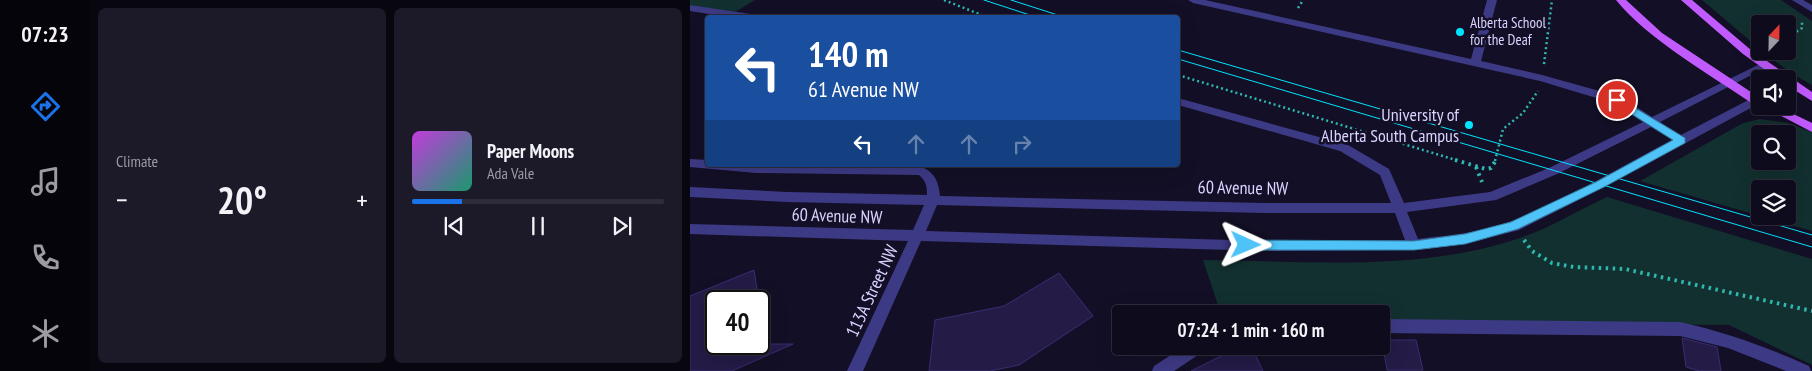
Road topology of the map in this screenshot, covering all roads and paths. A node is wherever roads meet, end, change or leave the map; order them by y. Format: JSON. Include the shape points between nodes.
{"nodes":[{"id":1,"x":944,"y":0,"type":"edge"},
{"id":2,"x":1193,"y":0,"type":"edge"},
{"id":3,"x":1492,"y":0,"type":"edge"},
{"id":4,"x":1552,"y":0,"type":"edge"},
{"id":5,"x":1621,"y":0,"type":"edge"},
{"id":6,"x":1686,"y":0,"type":"edge"},
{"id":7,"x":1799,"y":1,"type":"edge"},
{"id":8,"x":690,"y":8,"type":"edge"},
{"id":9,"x":1812,"y":9,"type":"edge"},
{"id":10,"x":737,"y":15,"type":"edge"},
{"id":11,"x":982,"y":15,"type":"edge"},
{"id":12,"x":1796,"y":31,"type":"edge"},
{"id":13,"x":1475,"y":64,"type":"junction"},
{"id":14,"x":1764,"y":66,"type":"junction"},
{"id":15,"x":1543,"y":69,"type":"dead end"},
{"id":16,"x":1770,"y":70,"type":"edge"},
{"id":17,"x":1180,"y":76,"type":"edge"},
{"id":18,"x":1730,"y":83,"type":"junction"},
{"id":19,"x":1796,"y":87,"type":"edge"},
{"id":20,"x":1540,"y":89,"type":"dead end"},
{"id":21,"x":1751,"y":96,"type":"edge"},
{"id":22,"x":1812,"y":97,"type":"edge"},
{"id":23,"x":1180,"y":103,"type":"edge"},
{"id":24,"x":1751,"y":105,"type":"edge"},
{"id":25,"x":1785,"y":115,"type":"edge"},
{"id":26,"x":1654,"y":122,"type":"junction"},
{"id":27,"x":1812,"y":128,"type":"edge"},
{"id":28,"x":1681,"y":140,"type":"junction"},
{"id":29,"x":690,"y":163,"type":"edge"},
{"id":30,"x":705,"y":164,"type":"edge"},
{"id":31,"x":1476,"y":166,"type":"junction"},
{"id":32,"x":734,"y":167,"type":"edge"},
{"id":33,"x":1482,"y":184,"type":"dead end"},
{"id":34,"x":690,"y":192,"type":"edge"},
{"id":35,"x":933,"y":200,"type":"junction"},
{"id":36,"x":1401,"y":208,"type":"junction"},
{"id":37,"x":690,"y":229,"type":"edge"},
{"id":38,"x":918,"y":237,"type":"junction"},
{"id":39,"x":1522,"y":238,"type":"dead end"},
{"id":40,"x":1414,"y":246,"type":"junction"},
{"id":41,"x":1812,"y":311,"type":"edge"},
{"id":42,"x":1390,"y":326,"type":"edge"},
{"id":43,"x":1185,"y":355,"type":"edge"},
{"id":44,"x":855,"y":371,"type":"edge"},
{"id":45,"x":1160,"y":371,"type":"edge"},
{"id":46,"x":1803,"y":371,"type":"edge"}],
"edges":[{"from":1,"to":11,"type":"path"},
{"from":2,"to":13,"type":"street"},
{"from":3,"to":13,"type":"street"},
{"from":4,"to":15,"type":"path"},
{"from":5,"to":18,"type":"main road","via":[[1660,35]]},
{"from":6,"to":14,"type":"main road"},
{"from":7,"to":9,"type":"street"},
{"from":7,"to":12,"type":"path","via":[[1796,9],[1803,26]]},
{"from":8,"to":10,"type":"street"},
{"from":13,"to":26,"type":"street","via":[[1594,92],[1617,100]]},
{"from":14,"to":16,"type":"main road"},
{"from":14,"to":18,"type":"street","name":"60 Avenue NW"},
{"from":17,"to":31,"type":"path"},
{"from":18,"to":21,"type":"main road"},
{"from":18,"to":26,"type":"street","name":"60 Avenue NW"},
{"from":19,"to":22,"type":"main road"},
{"from":20,"to":31,"type":"path","via":[[1523,113],[1503,129],[1498,155],[1491,168],[1486,170]]},
{"from":23,"to":36,"type":"street","via":[[1344,148],[1385,172]]},
{"from":24,"to":28,"type":"street","name":"60 Avenue NW"},
{"from":25,"to":27,"type":"main road"},
{"from":26,"to":28,"type":"street"},
{"from":26,"to":36,"type":"street","name":"60 Avenue NW","via":[[1492,197]]},
{"from":28,"to":40,"type":"street","name":"60 Avenue NW","via":[[1514,226],[1465,239]]},
{"from":29,"to":30,"type":"street"},
{"from":31,"to":33,"type":"path"},
{"from":32,"to":35,"type":"street","via":[[921,171],[933,183]]},
{"from":34,"to":35,"type":"street","name":"60 Avenue NW"},
{"from":35,"to":36,"type":"street","name":"60 Avenue NW"},
{"from":35,"to":38,"type":"street","name":"113A Street NW"},
{"from":36,"to":40,"type":"street"},
{"from":37,"to":38,"type":"street","name":"60 Avenue NW"},
{"from":38,"to":40,"type":"street","name":"60 Avenue NW","via":[[1266,246]]},
{"from":38,"to":44,"type":"street","name":"113A Street NW"},
{"from":39,"to":41,"type":"path","via":[[1532,251],[1552,263],[1625,269]]},
{"from":42,"to":46,"type":"street","via":[[1680,328],[1718,336]]},
{"from":43,"to":45,"type":"street"}]}
